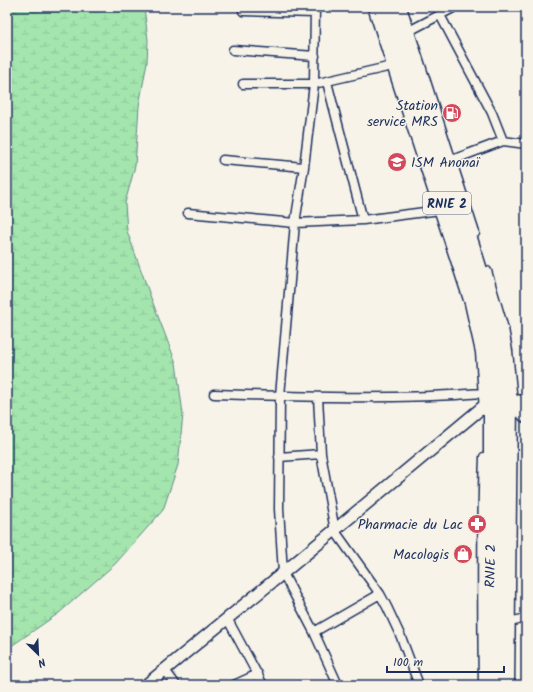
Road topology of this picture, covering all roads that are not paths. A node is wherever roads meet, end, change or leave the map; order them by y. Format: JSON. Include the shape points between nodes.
{"nodes":[{"id":1,"x":372,"y":7,"type":"edge"},
{"id":2,"x":381,"y":7,"type":"edge"},
{"id":3,"x":393,"y":7,"type":"edge"},
{"id":4,"x":402,"y":7,"type":"edge"},
{"id":5,"x":455,"y":7,"type":"edge"},
{"id":6,"x":315,"y":10,"type":"edge"},
{"id":7,"x":243,"y":11,"type":"dead end"},
{"id":8,"x":440,"y":15,"type":"junction"},
{"id":9,"x":410,"y":30,"type":"junction"},
{"id":10,"x":233,"y":50,"type":"dead end"},
{"id":11,"x":315,"y":56,"type":"junction"},
{"id":12,"x":392,"y":66,"type":"junction"},
{"id":13,"x":327,"y":82,"type":"junction"},
{"id":14,"x":243,"y":84,"type":"dead end"},
{"id":15,"x":314,"y":84,"type":"junction"},
{"id":16,"x":503,"y":141,"type":"junction"},
{"id":17,"x":526,"y":144,"type":"edge"},
{"id":18,"x":222,"y":160,"type":"dead end"},
{"id":19,"x":452,"y":160,"type":"junction"},
{"id":20,"x":304,"y":167,"type":"junction"},
{"id":21,"x":440,"y":210,"type":"junction"},
{"id":22,"x":188,"y":213,"type":"dead end"},
{"id":23,"x":363,"y":220,"type":"junction"},
{"id":24,"x":295,"y":223,"type":"junction"},
{"id":25,"x":214,"y":394,"type":"dead end"},
{"id":26,"x":280,"y":396,"type":"junction"},
{"id":27,"x":318,"y":397,"type":"junction"},
{"id":28,"x":495,"y":401,"type":"junction"},
{"id":29,"x":526,"y":404,"type":"edge"},
{"id":30,"x":526,"y":416,"type":"edge"},
{"id":31,"x":322,"y":454,"type":"junction"},
{"id":32,"x":279,"y":457,"type":"junction"},
{"id":33,"x":335,"y":531,"type":"junction"},
{"id":34,"x":283,"y":574,"type":"junction"},
{"id":35,"x":380,"y":594,"type":"junction"},
{"id":36,"x":227,"y":618,"type":"junction"},
{"id":37,"x":526,"y":618,"type":"edge"},
{"id":38,"x":510,"y":622,"type":"junction"},
{"id":39,"x":314,"y":632,"type":"junction"},
{"id":40,"x":165,"y":670,"type":"junction"},
{"id":41,"x":258,"y":674,"type":"junction"},
{"id":42,"x":146,"y":685,"type":"edge"},
{"id":43,"x":176,"y":685,"type":"edge"},
{"id":44,"x":234,"y":685,"type":"edge"},
{"id":45,"x":263,"y":685,"type":"edge"},
{"id":46,"x":338,"y":685,"type":"edge"},
{"id":47,"x":419,"y":685,"type":"edge"},
{"id":48,"x":483,"y":685,"type":"edge"},
{"id":49,"x":491,"y":685,"type":"edge"},
{"id":50,"x":502,"y":685,"type":"edge"},
{"id":51,"x":510,"y":685,"type":"edge"}],
"edges":[{"from":1,"to":12,"type":"street"},
{"from":2,"to":28,"type":"highway","name":"RNIE 2","number":"RNIE 2","via":[[477,297]]},
{"from":3,"to":28,"type":"highway","name":"RNIE 2","number":"RNIE 2","via":[[496,327],[501,358]]},
{"from":4,"to":9,"type":"street"},
{"from":5,"to":8,"type":"street"},
{"from":6,"to":7,"type":"street"},
{"from":6,"to":11,"type":"street"},
{"from":8,"to":9,"type":"street"},
{"from":8,"to":16,"type":"street","via":[[492,114]]},
{"from":9,"to":19,"type":"street"},
{"from":10,"to":11,"type":"street"},
{"from":11,"to":15,"type":"street"},
{"from":12,"to":13,"type":"street"},
{"from":12,"to":21,"type":"street"},
{"from":13,"to":15,"type":"street"},
{"from":13,"to":23,"type":"street"},
{"from":14,"to":15,"type":"street"},
{"from":15,"to":20,"type":"street"},
{"from":16,"to":17,"type":"street"},
{"from":16,"to":19,"type":"street"},
{"from":18,"to":20,"type":"street"},
{"from":19,"to":28,"type":"street","via":[[500,314],[508,351]]},
{"from":20,"to":24,"type":"street"},
{"from":21,"to":23,"type":"street"},
{"from":21,"to":28,"type":"street","via":[[472,313],[480,352]]},
{"from":22,"to":24,"type":"street"},
{"from":23,"to":24,"type":"street"},
{"from":24,"to":26,"type":"street"},
{"from":25,"to":26,"type":"street"},
{"from":26,"to":27,"type":"street"},
{"from":26,"to":32,"type":"street"},
{"from":27,"to":28,"type":"street","via":[[452,396]]},
{"from":27,"to":31,"type":"street"},
{"from":28,"to":29,"type":"main road"},
{"from":28,"to":30,"type":"main road"},
{"from":28,"to":33,"type":"street"},
{"from":28,"to":38,"type":"street"},
{"from":28,"to":48,"type":"street","via":[[485,450],[482,500]]},
{"from":28,"to":49,"type":"highway","name":"RNIE 2","number":"RNIE 2","via":[[490,577]]},
{"from":28,"to":50,"type":"highway","name":"RNIE 2","number":"RNIE 2"},
{"from":31,"to":32,"type":"street"},
{"from":31,"to":33,"type":"street"},
{"from":32,"to":34,"type":"street"},
{"from":33,"to":34,"type":"street"},
{"from":33,"to":35,"type":"street"},
{"from":34,"to":36,"type":"street"},
{"from":34,"to":39,"type":"street"},
{"from":35,"to":39,"type":"street"},
{"from":35,"to":47,"type":"street","via":[[395,622]]},
{"from":36,"to":40,"type":"street"},
{"from":36,"to":41,"type":"street"},
{"from":37,"to":38,"type":"street"},
{"from":38,"to":51,"type":"street"},
{"from":39,"to":46,"type":"street"},
{"from":40,"to":42,"type":"street"},
{"from":40,"to":43,"type":"street"},
{"from":41,"to":44,"type":"street"},
{"from":41,"to":45,"type":"street"}]}
